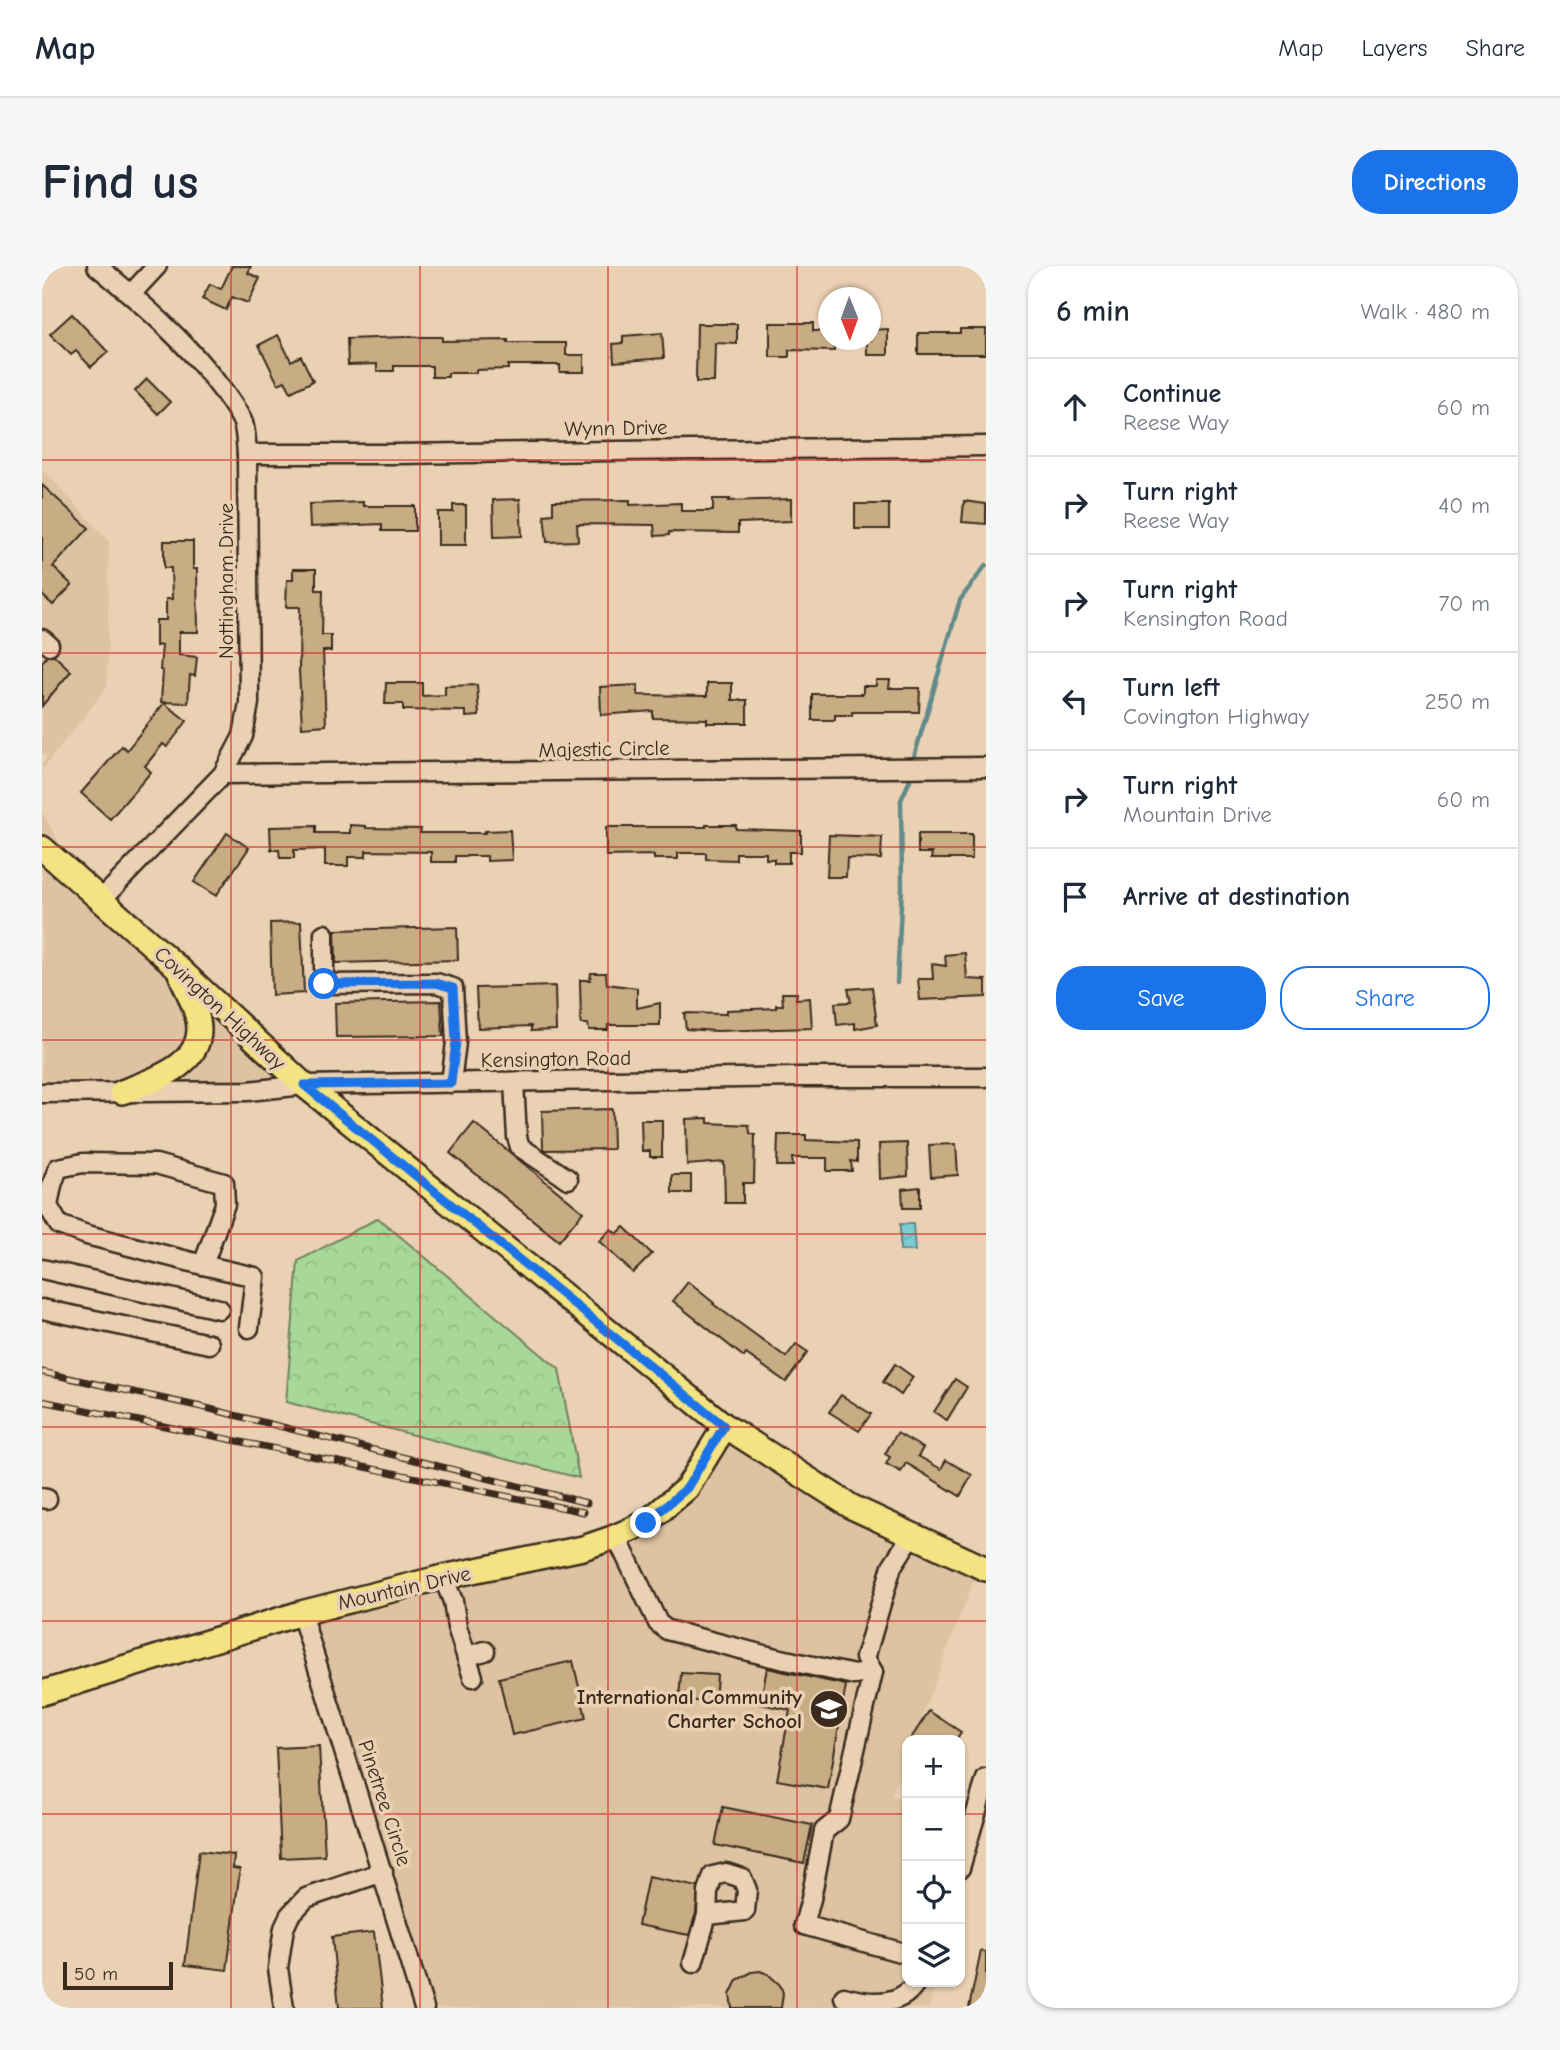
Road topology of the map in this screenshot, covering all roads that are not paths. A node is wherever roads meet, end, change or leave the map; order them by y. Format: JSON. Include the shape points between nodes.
{"nodes":[{"id":1,"x":97,"y":266,"type":"edge"},
{"id":2,"x":157,"y":266,"type":"edge"},
{"id":3,"x":131,"y":294,"type":"junction"},
{"id":4,"x":986,"y":446,"type":"edge"},
{"id":5,"x":247,"y":454,"type":"junction"},
{"id":6,"x":986,"y":767,"type":"edge"},
{"id":7,"x":223,"y":774,"type":"junction"},
{"id":8,"x":42,"y":848,"type":"edge"},
{"id":9,"x":100,"y":901,"type":"junction"},
{"id":10,"x":324,"y":934,"type":"dead end"},
{"id":11,"x":177,"y":967,"type":"junction"},
{"id":12,"x":986,"y":1077,"type":"edge"},
{"id":13,"x":514,"y":1082,"type":"junction"},
{"id":14,"x":451,"y":1083,"type":"junction"},
{"id":15,"x":304,"y":1085,"type":"junction"},
{"id":16,"x":122,"y":1092,"type":"junction"},
{"id":17,"x":42,"y":1093,"type":"edge"},
{"id":18,"x":569,"y":1180,"type":"dead end"},
{"id":19,"x":47,"y":1184,"type":"edge"},
{"id":20,"x":203,"y":1265,"type":"junction"},
{"id":21,"x":42,"y":1269,"type":"edge"},
{"id":22,"x":42,"y":1308,"type":"edge"},
{"id":23,"x":219,"y":1308,"type":"dead end"},
{"id":24,"x":249,"y":1328,"type":"dead end"},
{"id":25,"x":209,"y":1344,"type":"dead end"},
{"id":26,"x":724,"y":1426,"type":"junction"},
{"id":27,"x":912,"y":1535,"type":"junction"},
{"id":28,"x":615,"y":1536,"type":"junction"},
{"id":29,"x":986,"y":1569,"type":"edge"},
{"id":30,"x":443,"y":1577,"type":"junction"},
{"id":31,"x":301,"y":1613,"type":"junction"},
{"id":32,"x":485,"y":1651,"type":"dead end"},
{"id":33,"x":467,"y":1656,"type":"junction"},
{"id":34,"x":873,"y":1672,"type":"junction"},
{"id":35,"x":473,"y":1677,"type":"dead end"},
{"id":36,"x":42,"y":1693,"type":"edge"},
{"id":37,"x":986,"y":1779,"type":"edge"},
{"id":38,"x":962,"y":1861,"type":"edge"},
{"id":39,"x":383,"y":1872,"type":"junction"},
{"id":40,"x":707,"y":1915,"type":"dead end"},
{"id":41,"x":902,"y":1953,"type":"edge"},
{"id":42,"x":693,"y":1963,"type":"dead end"},
{"id":43,"x":912,"y":1987,"type":"edge"},
{"id":44,"x":844,"y":1997,"type":"dead end"},
{"id":45,"x":284,"y":2008,"type":"edge"},
{"id":46,"x":424,"y":2008,"type":"edge"}],
"edges":[{"from":1,"to":3,"type":"street","name":"Nottingham Drive"},
{"from":2,"to":3,"type":"street"},
{"from":3,"to":5,"type":"street","name":"Nottingham Drive","via":[[209,372],[244,425]]},
{"from":4,"to":5,"type":"street","name":"Wynn Drive"},
{"from":5,"to":7,"type":"street","name":"Nottingham Drive","via":[[249,703],[243,736]]},
{"from":6,"to":7,"type":"street","name":"Majestic Circle"},
{"from":7,"to":9,"type":"street","name":"Nottingham Drive"},
{"from":8,"to":9,"type":"main road","name":"Covington Highway"},
{"from":9,"to":11,"type":"main road","name":"Covington Highway"},
{"from":10,"to":14,"type":"street","via":[[324,984],[436,983],[453,988],[456,1042]]},
{"from":11,"to":15,"type":"main road","name":"Covington Highway"},
{"from":11,"to":16,"type":"main road","via":[[198,1018],[195,1048],[180,1066]]},
{"from":12,"to":13,"type":"street","name":"Kensington Road"},
{"from":13,"to":14,"type":"street","name":"Kensington Road"},
{"from":13,"to":18,"type":"street","via":[[520,1147]]},
{"from":14,"to":15,"type":"street","name":"Kensington Road"},
{"from":15,"to":16,"type":"street","name":"Kensington Road","via":[[248,1091]]},
{"from":15,"to":26,"type":"main road","name":"Covington Highway"},
{"from":16,"to":17,"type":"street","name":"Kensington Road"},
{"from":19,"to":20,"type":"street","via":[[48,1206],[58,1224],[86,1236]]},
{"from":19,"to":20,"type":"street","via":[[58,1168],[83,1163],[156,1164],[224,1183],[225,1204]]},
{"from":20,"to":24,"type":"street","via":[[255,1276]]},
{"from":21,"to":23,"type":"street"},
{"from":22,"to":25,"type":"street"},
{"from":26,"to":27,"type":"main road","name":"Covington Highway","via":[[852,1507]]},
{"from":26,"to":28,"type":"main road","name":"Mountain Drive","via":[[687,1488],[646,1523]]},
{"from":27,"to":29,"type":"main road","name":"Covington Highway"},
{"from":27,"to":34,"type":"street","via":[[884,1587],[865,1658]]},
{"from":28,"to":30,"type":"main road","name":"Mountain Drive","via":[[583,1548]]},
{"from":28,"to":34,"type":"street","via":[[658,1623],[667,1630],[854,1675]]},
{"from":30,"to":31,"type":"main road","name":"Mountain Drive"},
{"from":30,"to":33,"type":"street"},
{"from":31,"to":36,"type":"main road","name":"Mountain Drive"},
{"from":31,"to":39,"type":"street","name":"Pinetree Circle"},
{"from":32,"to":33,"type":"street"},
{"from":33,"to":35,"type":"street"},
{"from":34,"to":41,"type":"street","via":[[839,1819],[824,1831],[803,1925]]},
{"from":37,"to":38,"type":"street"},
{"from":39,"to":45,"type":"street","via":[[306,1898],[290,1915],[278,1968]]},
{"from":39,"to":46,"type":"street","name":"Pinetree Circle"},
{"from":40,"to":42,"type":"street"},
{"from":43,"to":44,"type":"street","via":[[892,2001]]}]}
